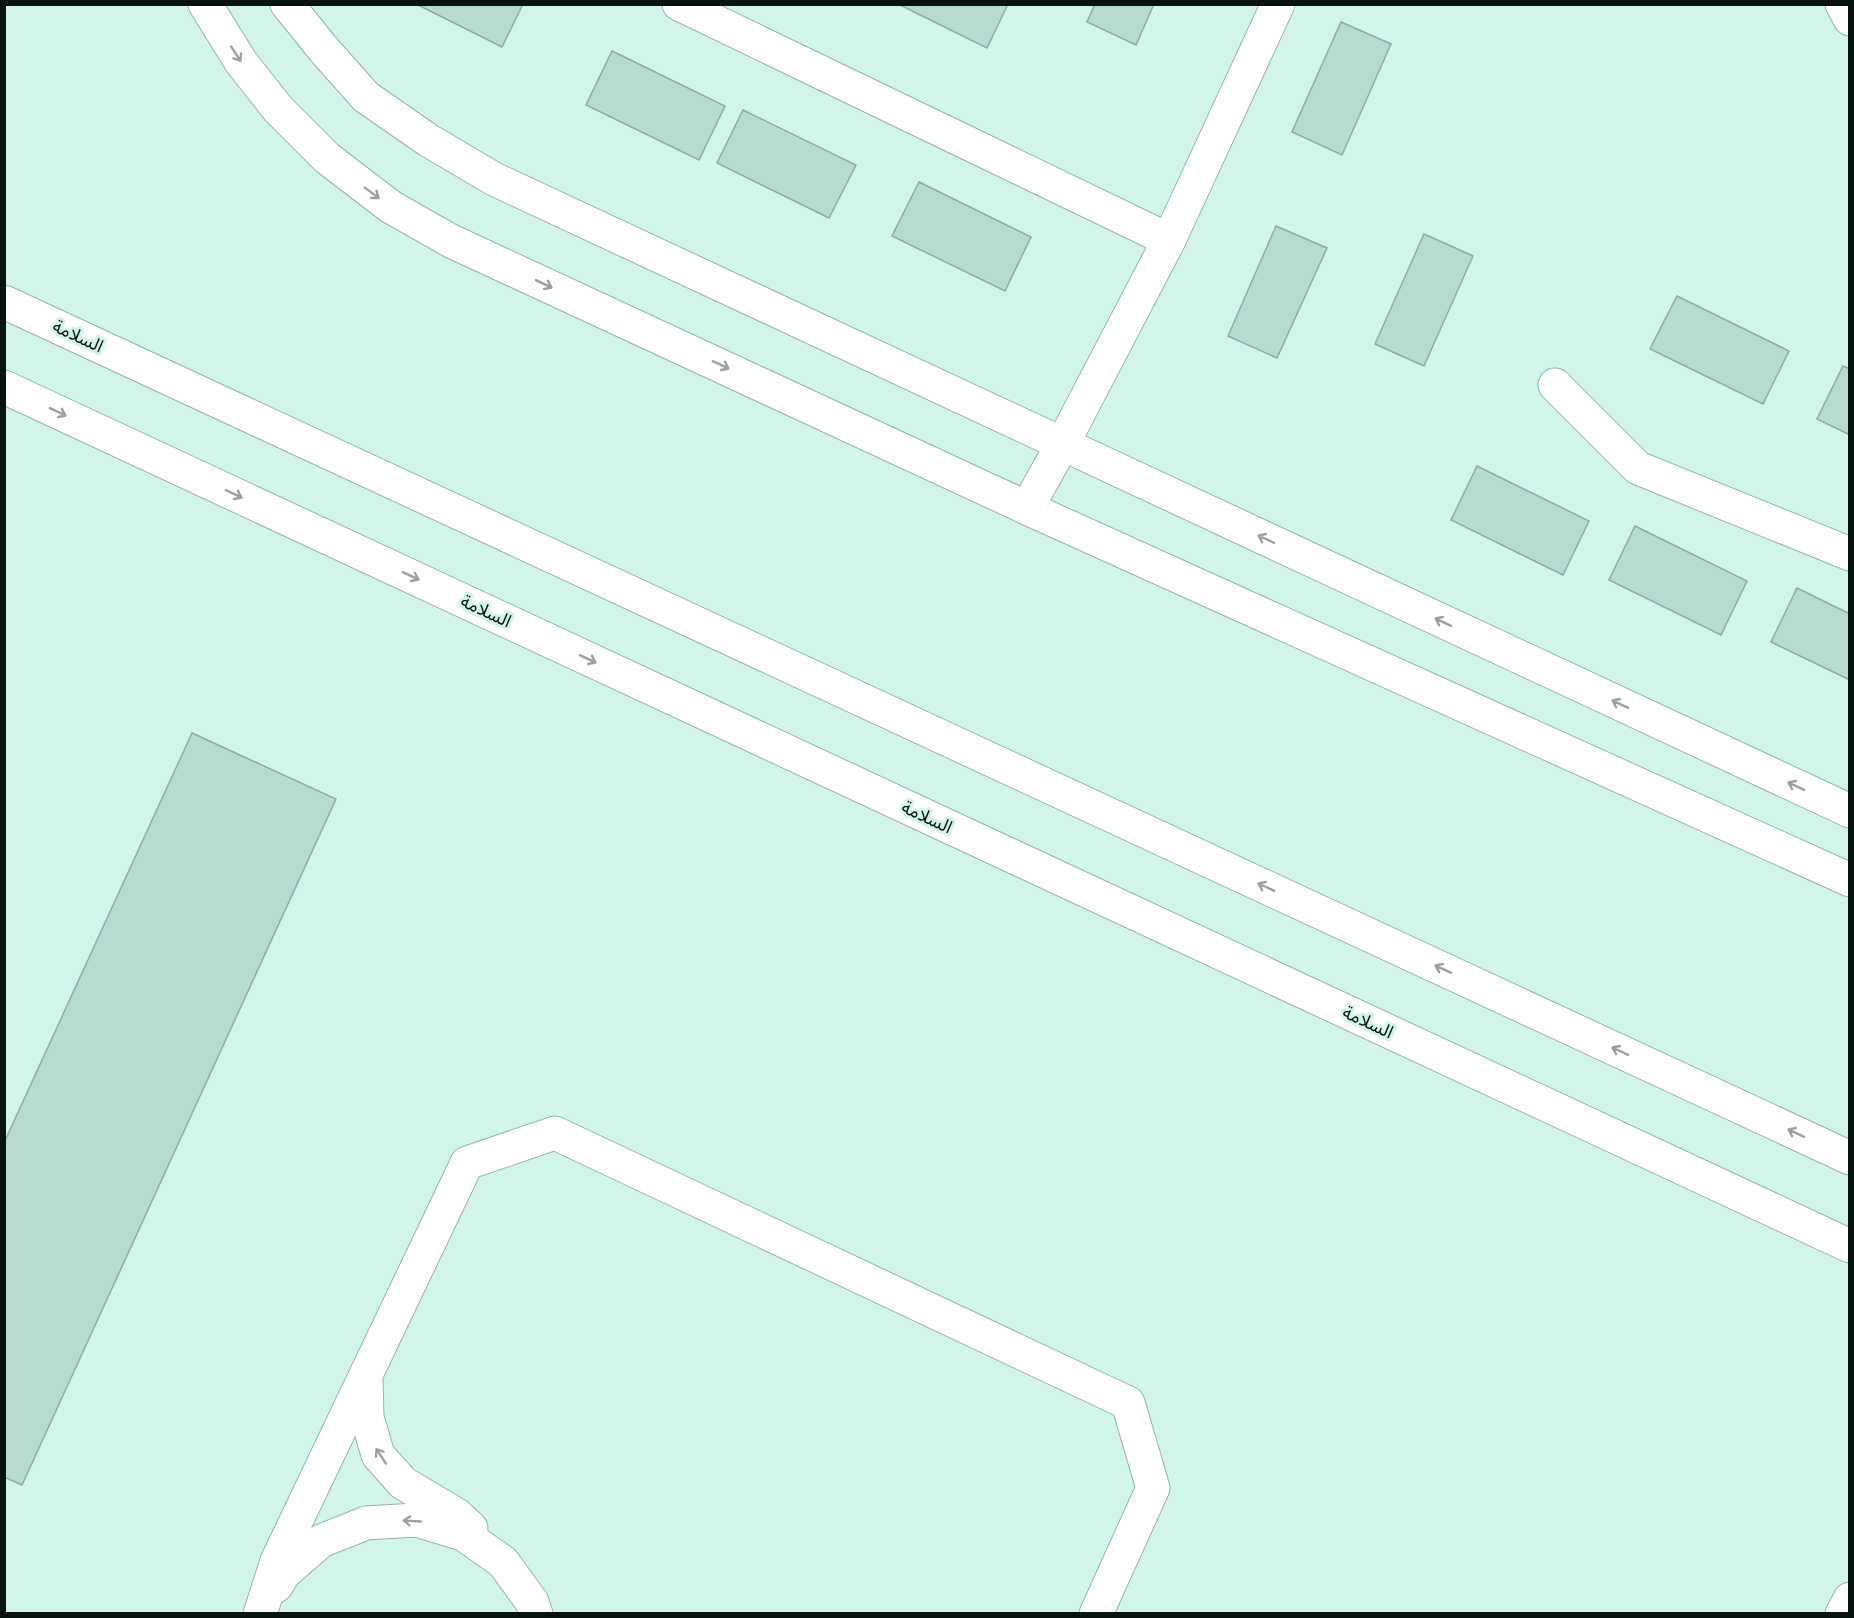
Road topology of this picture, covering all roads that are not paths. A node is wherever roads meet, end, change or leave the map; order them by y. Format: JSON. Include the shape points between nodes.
{"nodes":[{"id":1,"x":205,"y":4,"type":"edge"},
{"id":2,"x":287,"y":4,"type":"edge"},
{"id":3,"x":679,"y":4,"type":"edge"},
{"id":4,"x":1278,"y":4,"type":"edge"},
{"id":5,"x":1842,"y":4,"type":"edge"},
{"id":6,"x":1850,"y":19,"type":"edge"},
{"id":7,"x":1169,"y":240,"type":"junction"},
{"id":8,"x":4,"y":302,"type":"edge"},
{"id":9,"x":1555,"y":384,"type":"dead end"},
{"id":10,"x":4,"y":387,"type":"edge"},
{"id":11,"x":1062,"y":445,"type":"junction"},
{"id":12,"x":1028,"y":508,"type":"junction"},
{"id":13,"x":1850,"y":554,"type":"edge"},
{"id":14,"x":1850,"y":811,"type":"edge"},
{"id":15,"x":1850,"y":880,"type":"edge"},
{"id":16,"x":1850,"y":1158,"type":"edge"},
{"id":17,"x":1850,"y":1246,"type":"edge"},
{"id":18,"x":366,"y":1375,"type":"junction"},
{"id":19,"x":503,"y":1562,"type":"junction"},
{"id":20,"x":1850,"y":1599,"type":"edge"},
{"id":21,"x":260,"y":1614,"type":"edge"},
{"id":22,"x":536,"y":1614,"type":"edge"},
{"id":23,"x":1096,"y":1614,"type":"edge"},
{"id":24,"x":1842,"y":1614,"type":"edge"}],
"edges":[{"from":1,"to":12,"type":"street","one_way":true,"via":[[241,62],[278,109],[327,158],[391,207],[451,241]]},
{"from":2,"to":11,"type":"street","via":[[366,97],[494,179]]},
{"from":3,"to":7,"type":"street"},
{"from":4,"to":7,"type":"street"},
{"from":5,"to":6,"type":"street"},
{"from":7,"to":11,"type":"street"},
{"from":16,"to":8,"type":"street","name":"السلامة","one_way":true},
{"from":9,"to":13,"type":"street","via":[[1638,468]]},
{"from":10,"to":17,"type":"street","name":"السلامة","one_way":true},
{"from":11,"to":12,"type":"street"},
{"from":14,"to":11,"type":"street","one_way":true},
{"from":12,"to":15,"type":"street"},
{"from":19,"to":18,"type":"street","one_way":true,"via":[[457,1515],[403,1483],[378,1455],[367,1418]]},
{"from":18,"to":21,"type":"street","via":[[277,1561]]},
{"from":18,"to":23,"type":"street","via":[[467,1163],[555,1133],[1128,1403],[1153,1488]]},
{"from":19,"to":21,"type":"street","one_way":true,"via":[[463,1534],[416,1520],[366,1523],[321,1541],[284,1573]]},
{"from":19,"to":22,"type":"street","via":[[532,1602]]},
{"from":20,"to":24,"type":"street"}]}
